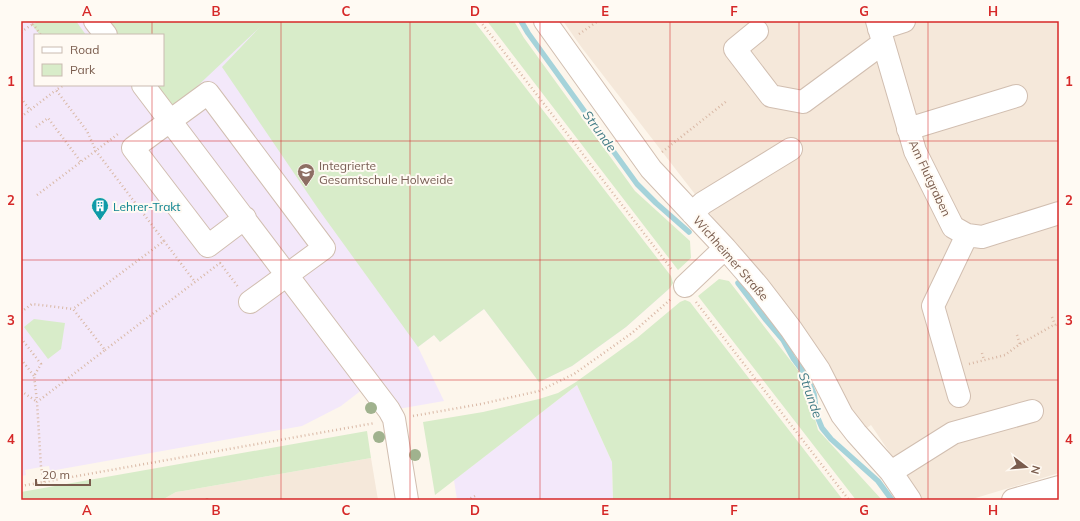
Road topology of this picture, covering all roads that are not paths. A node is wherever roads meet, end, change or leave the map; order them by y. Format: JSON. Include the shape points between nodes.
{"nodes":[{"id":1,"x":95,"y":21,"type":"edge"},
{"id":2,"x":545,"y":21,"type":"edge"},
{"id":3,"x":904,"y":21,"type":"edge"},
{"id":4,"x":757,"y":31,"type":"dead end"},
{"id":5,"x":880,"y":31,"type":"edge"},
{"id":6,"x":105,"y":34,"type":"edge"},
{"id":7,"x":145,"y":86,"type":"edge"},
{"id":8,"x":1016,"y":96,"type":"dead end"},
{"id":9,"x":170,"y":120,"type":"junction"},
{"id":10,"x":908,"y":129,"type":"junction"},
{"id":11,"x":791,"y":149,"type":"dead end"},
{"id":12,"x":692,"y":213,"type":"junction"},
{"id":13,"x":1059,"y":213,"type":"edge"},
{"id":14,"x":245,"y":218,"type":"junction"},
{"id":15,"x":967,"y":235,"type":"junction"},
{"id":16,"x":725,"y":248,"type":"junction"},
{"id":17,"x":288,"y":275,"type":"junction"},
{"id":18,"x":684,"y":286,"type":"road end"},
{"id":19,"x":250,"y":302,"type":"road end"},
{"id":20,"x":959,"y":396,"type":"dead end"},
{"id":21,"x":1032,"y":411,"type":"dead end"},
{"id":22,"x":891,"y":472,"type":"junction"},
{"id":23,"x":1059,"y":488,"type":"edge"},
{"id":24,"x":407,"y":500,"type":"edge"},
{"id":25,"x":910,"y":500,"type":"edge"},
{"id":26,"x":1013,"y":500,"type":"edge"}],
"edges":[{"from":1,"to":6,"type":"street"},
{"from":2,"to":12,"type":"street","name":"Wichheimer Straße","via":[[647,164]]},
{"from":3,"to":5,"type":"street"},
{"from":4,"to":5,"type":"street","via":[[735,49],[771,96],[803,102]]},
{"from":5,"to":10,"type":"street","name":"Am Flutgraben"},
{"from":7,"to":9,"type":"street"},
{"from":8,"to":10,"type":"street"},
{"from":9,"to":14,"type":"street"},
{"from":9,"to":14,"type":"street","via":[[133,148],[208,246]]},
{"from":9,"to":17,"type":"street","via":[[208,92],[324,248]]},
{"from":10,"to":15,"type":"street","name":"Am Flutgraben","via":[[915,151],[953,227]]},
{"from":11,"to":12,"type":"street","via":[[703,203]]},
{"from":12,"to":16,"type":"street","name":"Wichheimer Straße"},
{"from":13,"to":15,"type":"street","via":[[982,236]]},
{"from":14,"to":17,"type":"street"},
{"from":15,"to":20,"type":"street","via":[[932,306]]},
{"from":16,"to":18,"type":"street"},
{"from":16,"to":22,"type":"street","name":"Wichheimer Straße","via":[[791,329],[819,370],[842,414],[856,433]]},
{"from":17,"to":19,"type":"street"},
{"from":17,"to":24,"type":"street","via":[[389,410],[394,420]]},
{"from":21,"to":22,"type":"street","via":[[953,433]]},
{"from":22,"to":25,"type":"street","name":"Wichheimer Straße"},
{"from":23,"to":26,"type":"street"}]}
